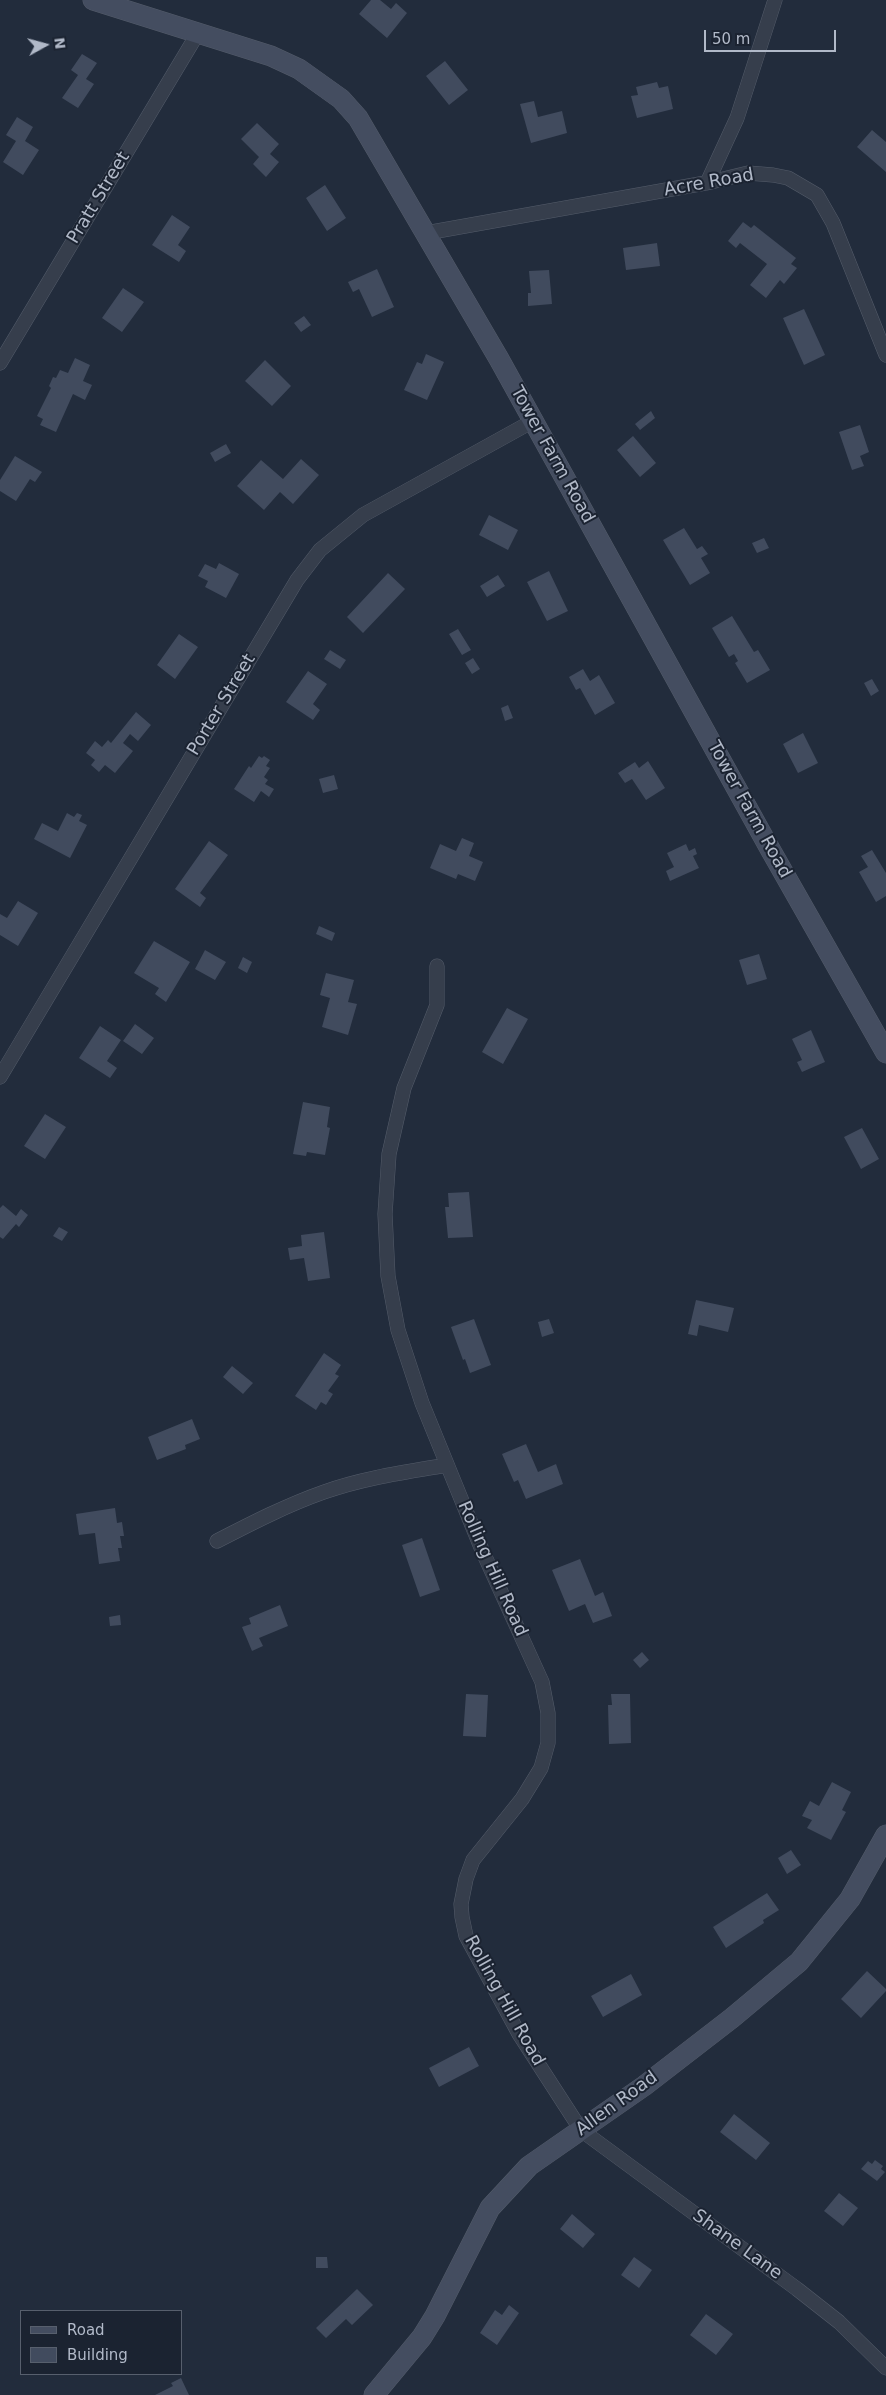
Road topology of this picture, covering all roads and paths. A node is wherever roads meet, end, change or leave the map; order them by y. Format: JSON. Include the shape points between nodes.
{"nodes":[{"id":1,"x":93,"y":0,"type":"edge"},
{"id":2,"x":775,"y":0,"type":"edge"},
{"id":3,"x":198,"y":33,"type":"junction"},
{"id":4,"x":707,"y":183,"type":"junction"},
{"id":5,"x":426,"y":233,"type":"junction"},
{"id":6,"x":886,"y":355,"type":"edge"},
{"id":7,"x":0,"y":363,"type":"edge"},
{"id":8,"x":534,"y":421,"type":"junction"},
{"id":9,"x":437,"y":966,"type":"dead end"},
{"id":10,"x":884,"y":1043,"type":"edge"},
{"id":11,"x":0,"y":1077,"type":"edge"},
{"id":12,"x":447,"y":1465,"type":"junction"},
{"id":13,"x":217,"y":1541,"type":"dead end"},
{"id":14,"x":886,"y":1835,"type":"edge"},
{"id":15,"x":581,"y":2130,"type":"junction"},
{"id":16,"x":886,"y":2368,"type":"edge"},
{"id":17,"x":374,"y":2395,"type":"edge"}],
"edges":[{"from":1,"to":3,"type":"street","name":"Tower Farm Road"},
{"from":2,"to":4,"type":"street","via":[[737,118]]},
{"from":3,"to":5,"type":"street","name":"Tower Farm Road","via":[[271,56],[299,69],[341,99],[376,146]]},
{"from":3,"to":7,"type":"street","name":"Pratt Street"},
{"from":4,"to":5,"type":"street","name":"Acre Road"},
{"from":4,"to":6,"type":"street","name":"Acre Road","via":[[748,173],[773,175],[788,178],[817,195],[833,223]]},
{"from":5,"to":8,"type":"street","name":"Tower Farm Road"},
{"from":8,"to":10,"type":"street","name":"Tower Farm Road","via":[[770,849]]},
{"from":8,"to":11,"type":"street","name":"Porter Street","via":[[363,515],[320,550],[297,580]]},
{"from":9,"to":12,"type":"street","name":"Rolling Hill Road","via":[[437,1005],[404,1088],[389,1154],[385,1214],[388,1276],[398,1330]]},
{"from":12,"to":13,"type":"street","via":[[326,1491]]},
{"from":12,"to":15,"type":"street","name":"Rolling Hill Road","via":[[542,1682],[548,1713],[548,1743],[541,1768],[522,1799],[473,1860],[466,1879],[462,1917],[466,1936],[520,2034]]},
{"from":14,"to":15,"type":"street","name":"Allen Road","via":[[850,1899],[799,1962],[732,2018]]},
{"from":15,"to":16,"type":"street","name":"Shane Lane","via":[[797,2289],[839,2322]]},
{"from":15,"to":17,"type":"street","name":"Allen Road","via":[[529,2166],[490,2208],[422,2337]]}]}
